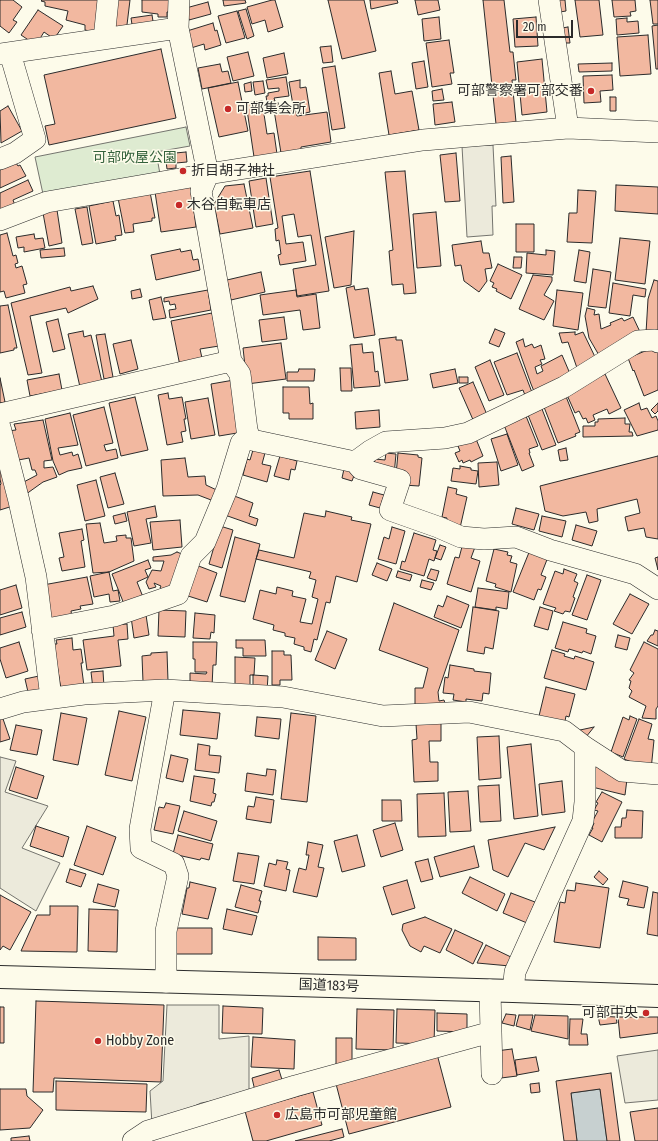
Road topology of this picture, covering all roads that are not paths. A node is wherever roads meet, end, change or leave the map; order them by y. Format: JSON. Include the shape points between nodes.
{"nodes":[{"id":1,"x":108,"y":0,"type":"edge"},
{"id":2,"x":179,"y":0,"type":"edge"},
{"id":3,"x":548,"y":0,"type":"edge"},
{"id":4,"x":178,"y":28,"type":"junction"},
{"id":5,"x":104,"y":39,"type":"junction"},
{"id":6,"x":5,"y":54,"type":"edge"},
{"id":7,"x":568,"y":128,"type":"junction"},
{"id":8,"x":658,"y":132,"type":"edge"},
{"id":9,"x":0,"y":160,"type":"edge"},
{"id":10,"x":208,"y":174,"type":"junction"},
{"id":11,"x":0,"y":220,"type":"edge"},
{"id":12,"x":658,"y":342,"type":"edge"},
{"id":13,"x":231,"y":361,"type":"junction"},
{"id":14,"x":0,"y":414,"type":"edge"},
{"id":15,"x":0,"y":427,"type":"edge"},
{"id":16,"x":249,"y":436,"type":"junction"},
{"id":17,"x":355,"y":462,"type":"junction"},
{"id":18,"x":658,"y":590,"type":"edge"},
{"id":19,"x":42,"y":630,"type":"junction"},
{"id":20,"x":165,"y":690,"type":"junction"},
{"id":21,"x":51,"y":698,"type":"junction"},
{"id":22,"x":0,"y":709,"type":"edge"},
{"id":23,"x":585,"y":747,"type":"junction"},
{"id":24,"x":658,"y":774,"type":"edge"},
{"id":25,"x":0,"y":977,"type":"edge"},
{"id":26,"x":166,"y":982,"type":"junction"},
{"id":27,"x":490,"y":990,"type":"junction"},
{"id":28,"x":513,"y":991,"type":"junction"},
{"id":29,"x":658,"y":996,"type":"edge"},
{"id":30,"x":491,"y":1032,"type":"junction"},
{"id":31,"x":492,"y":1074,"type":"dead end"},
{"id":32,"x":133,"y":1141,"type":"edge"}],
"edges":[{"from":1,"to":5,"type":"street"},
{"from":2,"to":4,"type":"street"},
{"from":3,"to":7,"type":"street"},
{"from":4,"to":5,"type":"street"},
{"from":4,"to":10,"type":"street"},
{"from":5,"to":6,"type":"street"},
{"from":6,"to":9,"type":"street","via":[[35,139]]},
{"from":7,"to":8,"type":"street"},
{"from":7,"to":10,"type":"street","via":[[423,140]]},
{"from":10,"to":11,"type":"street","via":[[47,202]]},
{"from":10,"to":13,"type":"street","via":[[200,191]]},
{"from":12,"to":17,"type":"street","via":[[638,341],[564,387],[468,433],[445,438],[386,442]]},
{"from":13,"to":14,"type":"street"},
{"from":13,"to":16,"type":"street","via":[[240,374]]},
{"from":15,"to":19,"type":"street","via":[[20,501],[36,577]]},
{"from":16,"to":17,"type":"street","via":[[252,440]]},
{"from":16,"to":19,"type":"street","via":[[240,443],[227,489],[205,542],[191,556],[178,594],[114,616]]},
{"from":17,"to":18,"type":"street","via":[[361,469],[400,480],[390,510],[460,537],[516,537],[550,550],[634,574]]},
{"from":19,"to":21,"type":"street"},
{"from":20,"to":21,"type":"street"},
{"from":20,"to":23,"type":"street","via":[[283,697],[382,716],[469,712],[564,731]]},
{"from":20,"to":26,"type":"street","via":[[140,829],[141,848],[174,864],[178,876],[166,931]]},
{"from":21,"to":22,"type":"street"},
{"from":23,"to":24,"type":"street","via":[[622,771]]},
{"from":23,"to":28,"type":"street","via":[[583,821],[515,972]]},
{"from":25,"to":26,"type":"highway","name":"国道183号"},
{"from":26,"to":27,"type":"highway","name":"国道183号"},
{"from":27,"to":28,"type":"highway","name":"国道183号"},
{"from":27,"to":30,"type":"street"},
{"from":28,"to":29,"type":"highway","name":"国道183号"},
{"from":30,"to":31,"type":"street"},
{"from":30,"to":32,"type":"street","via":[[295,1086],[148,1131]]}]}
